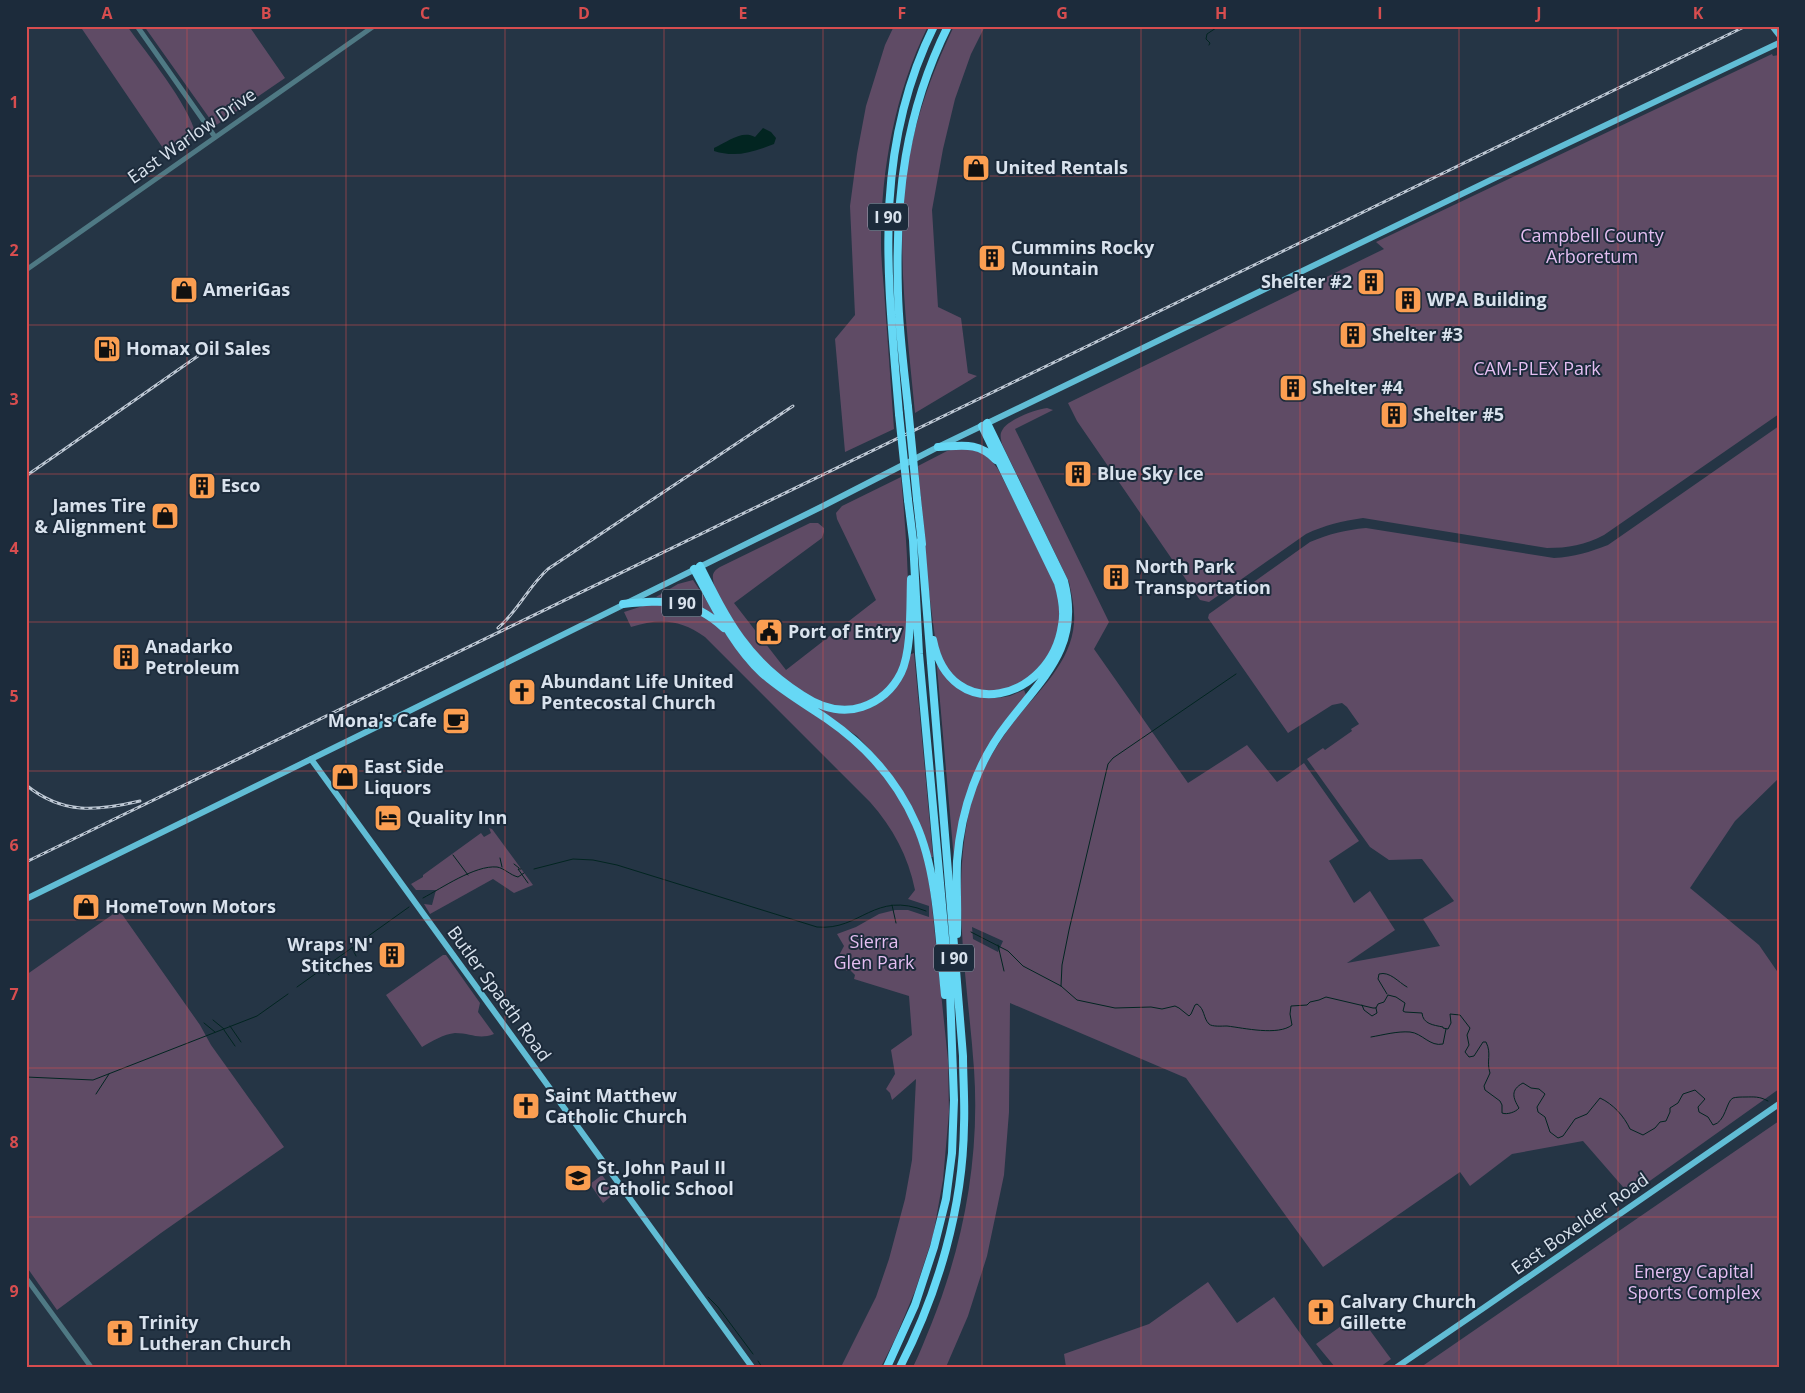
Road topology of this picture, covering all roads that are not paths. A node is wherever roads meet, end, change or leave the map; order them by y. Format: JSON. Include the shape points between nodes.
{"nodes":[{"id":1,"x":137,"y":26,"type":"edge"},
{"id":2,"x":374,"y":26,"type":"edge"},
{"id":3,"x":934,"y":26,"type":"edge"},
{"id":4,"x":948,"y":26,"type":"edge"},
{"id":5,"x":1772,"y":26,"type":"edge"},
{"id":6,"x":1779,"y":34,"type":"edge"},
{"id":7,"x":1779,"y":43,"type":"edge"},
{"id":8,"x":215,"y":137,"type":"junction"},
{"id":9,"x":26,"y":270,"type":"edge"},
{"id":10,"x":985,"y":425,"type":"junction"},
{"id":11,"x":938,"y":447,"type":"junction"},
{"id":12,"x":1000,"y":464,"type":"junction"},
{"id":13,"x":917,"y":540,"type":"junction"},
{"id":14,"x":697,"y":568,"type":"junction"},
{"id":15,"x":623,"y":604,"type":"junction"},
{"id":16,"x":731,"y":635,"type":"junction"},
{"id":17,"x":311,"y":759,"type":"junction"},
{"id":18,"x":26,"y":899,"type":"edge"},
{"id":19,"x":954,"y":953,"type":"junction"},
{"id":20,"x":954,"y":1071,"type":"junction"},
{"id":21,"x":1779,"y":1104,"type":"edge"},
{"id":22,"x":26,"y":1278,"type":"edge"},
{"id":23,"x":91,"y":1367,"type":"edge"},
{"id":24,"x":752,"y":1367,"type":"edge"},
{"id":25,"x":887,"y":1367,"type":"edge"},
{"id":26,"x":900,"y":1367,"type":"edge"},
{"id":27,"x":1396,"y":1367,"type":"edge"}],
"edges":[{"from":1,"to":8,"type":"street"},
{"from":2,"to":8,"type":"street","name":"East Warlow Drive"},
{"from":3,"to":13,"type":"highway","number":"I 90","bridge":true,"via":[[916,68],[902,115],[889,190],[889,294],[908,500]]},
{"from":4,"to":13,"type":"highway","number":"I 90","bridge":true,"via":[[925,79],[910,132],[898,234],[898,295],[917,499]]},
{"from":5,"to":6,"type":"main road"},
{"from":7,"to":10,"type":"main road"},
{"from":8,"to":9,"type":"street","name":"East Warlow Drive"},
{"from":10,"to":11,"type":"main road"},
{"from":10,"to":12,"type":"highway"},
{"from":10,"to":19,"type":"highway","number":"I 90","via":[[1064,582],[1068,626],[1057,658],[990,748],[972,787],[957,861]]},
{"from":11,"to":12,"type":"highway","via":[[967,445],[980,448]]},
{"from":11,"to":14,"type":"main road"},
{"from":12,"to":13,"type":"highway","number":"I 90","via":[[1052,569],[1063,610],[1053,654],[1037,675],[1013,691],[997,695],[971,691],[948,674],[934,645]]},
{"from":13,"to":14,"type":"highway","via":[[908,649],[902,672],[883,696],[855,709],[824,707],[773,675],[748,649]]},
{"from":13,"to":19,"type":"highway","number":"I 90"},
{"from":13,"to":20,"type":"highway","number":"I 90","via":[[919,654],[950,992]]},
{"from":14,"to":15,"type":"main road"},
{"from":14,"to":16,"type":"highway","number":"I 90"},
{"from":15,"to":16,"type":"highway","number":"I 90","via":[[680,603],[714,619]]},
{"from":15,"to":17,"type":"main road"},
{"from":16,"to":20,"type":"highway","number":"I 90","via":[[763,674],[846,733],[870,755],[890,778],[908,809],[931,870]]},
{"from":17,"to":18,"type":"main road"},
{"from":17,"to":24,"type":"main road","name":"Butler Spaeth Road"},
{"from":19,"to":26,"type":"highway","number":"I 90","via":[[963,1056],[964,1126],[954,1216],[937,1281]]},
{"from":20,"to":25,"type":"highway","number":"I 90","via":[[952,1153],[946,1199],[915,1304]]},
{"from":21,"to":27,"type":"main road","name":"East Boxelder Road"},
{"from":22,"to":23,"type":"street"}]}
